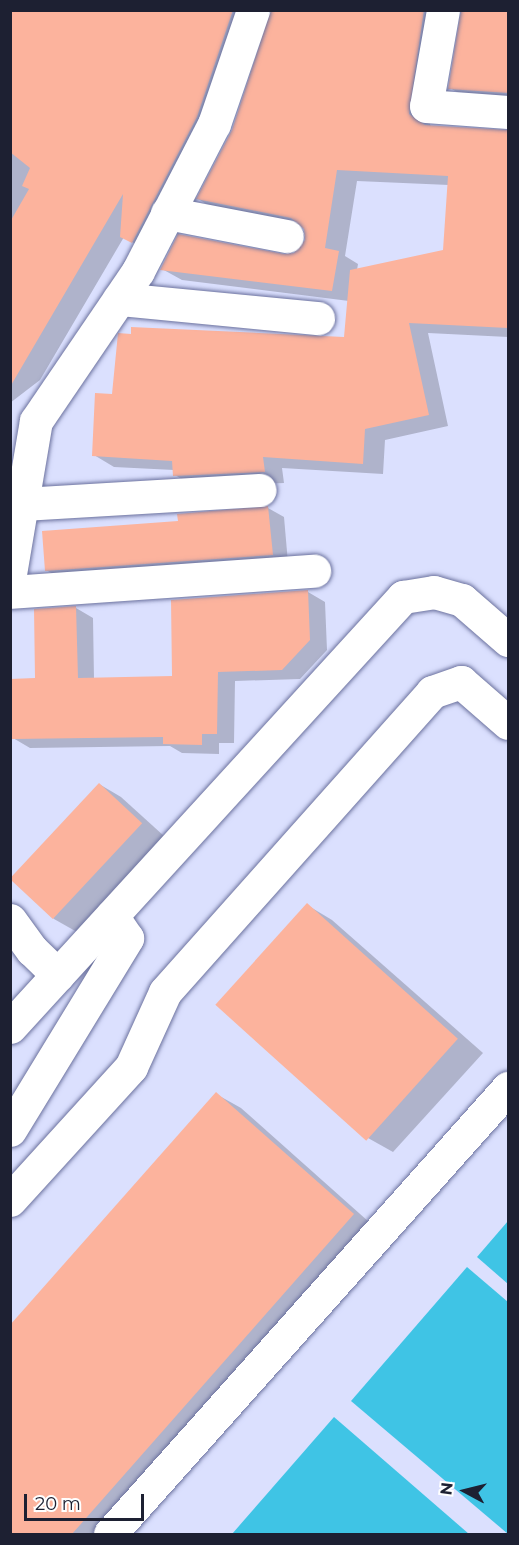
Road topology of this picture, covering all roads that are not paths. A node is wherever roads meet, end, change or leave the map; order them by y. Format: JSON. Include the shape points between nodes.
{"nodes":[{"id":1,"x":253,"y":10,"type":"edge"},
{"id":2,"x":443,"y":10,"type":"edge"},
{"id":3,"x":508,"y":112,"type":"edge"},
{"id":4,"x":167,"y":213,"type":"junction"},
{"id":5,"x":287,"y":236,"type":"dead end"},
{"id":6,"x":119,"y":298,"type":"junction"},
{"id":7,"x":318,"y":318,"type":"dead end"},
{"id":8,"x":260,"y":490,"type":"dead end"},
{"id":9,"x":22,"y":504,"type":"junction"},
{"id":10,"x":314,"y":571,"type":"dead end"},
{"id":11,"x":10,"y":574,"type":"edge"},
{"id":12,"x":10,"y":592,"type":"edge"},
{"id":13,"x":508,"y":640,"type":"edge"},
{"id":14,"x":508,"y":723,"type":"edge"},
{"id":15,"x":112,"y":916,"type":"junction"},
{"id":16,"x":10,"y":920,"type":"edge"},
{"id":17,"x":58,"y":975,"type":"junction"},
{"id":18,"x":10,"y":1027,"type":"edge"},
{"id":19,"x":508,"y":1089,"type":"edge"},
{"id":20,"x":10,"y":1132,"type":"edge"},
{"id":21,"x":40,"y":1167,"type":"junction"},
{"id":22,"x":10,"y":1200,"type":"edge"},
{"id":23,"x":119,"y":1531,"type":"edge"}],
"edges":[{"from":1,"to":4,"type":"street","via":[[214,124]]},
{"from":2,"to":3,"type":"street","via":[[426,106]]},
{"from":4,"to":5,"type":"street"},
{"from":4,"to":6,"type":"street"},
{"from":6,"to":7,"type":"street"},
{"from":6,"to":9,"type":"street","via":[[36,421]]},
{"from":8,"to":9,"type":"street"},
{"from":9,"to":11,"type":"street"},
{"from":10,"to":12,"type":"street"},
{"from":13,"to":15,"type":"street","via":[[462,600],[434,592],[403,597]]},
{"from":14,"to":21,"type":"street","via":[[461,682],[432,692],[165,992],[131,1067]]},
{"from":15,"to":17,"type":"street"},
{"from":15,"to":20,"type":"street","via":[[127,938]]},
{"from":16,"to":17,"type":"street","via":[[32,950]]},
{"from":17,"to":18,"type":"street"},
{"from":19,"to":23,"type":"street"},
{"from":20,"to":21,"type":"street"},
{"from":21,"to":22,"type":"street"}]}
